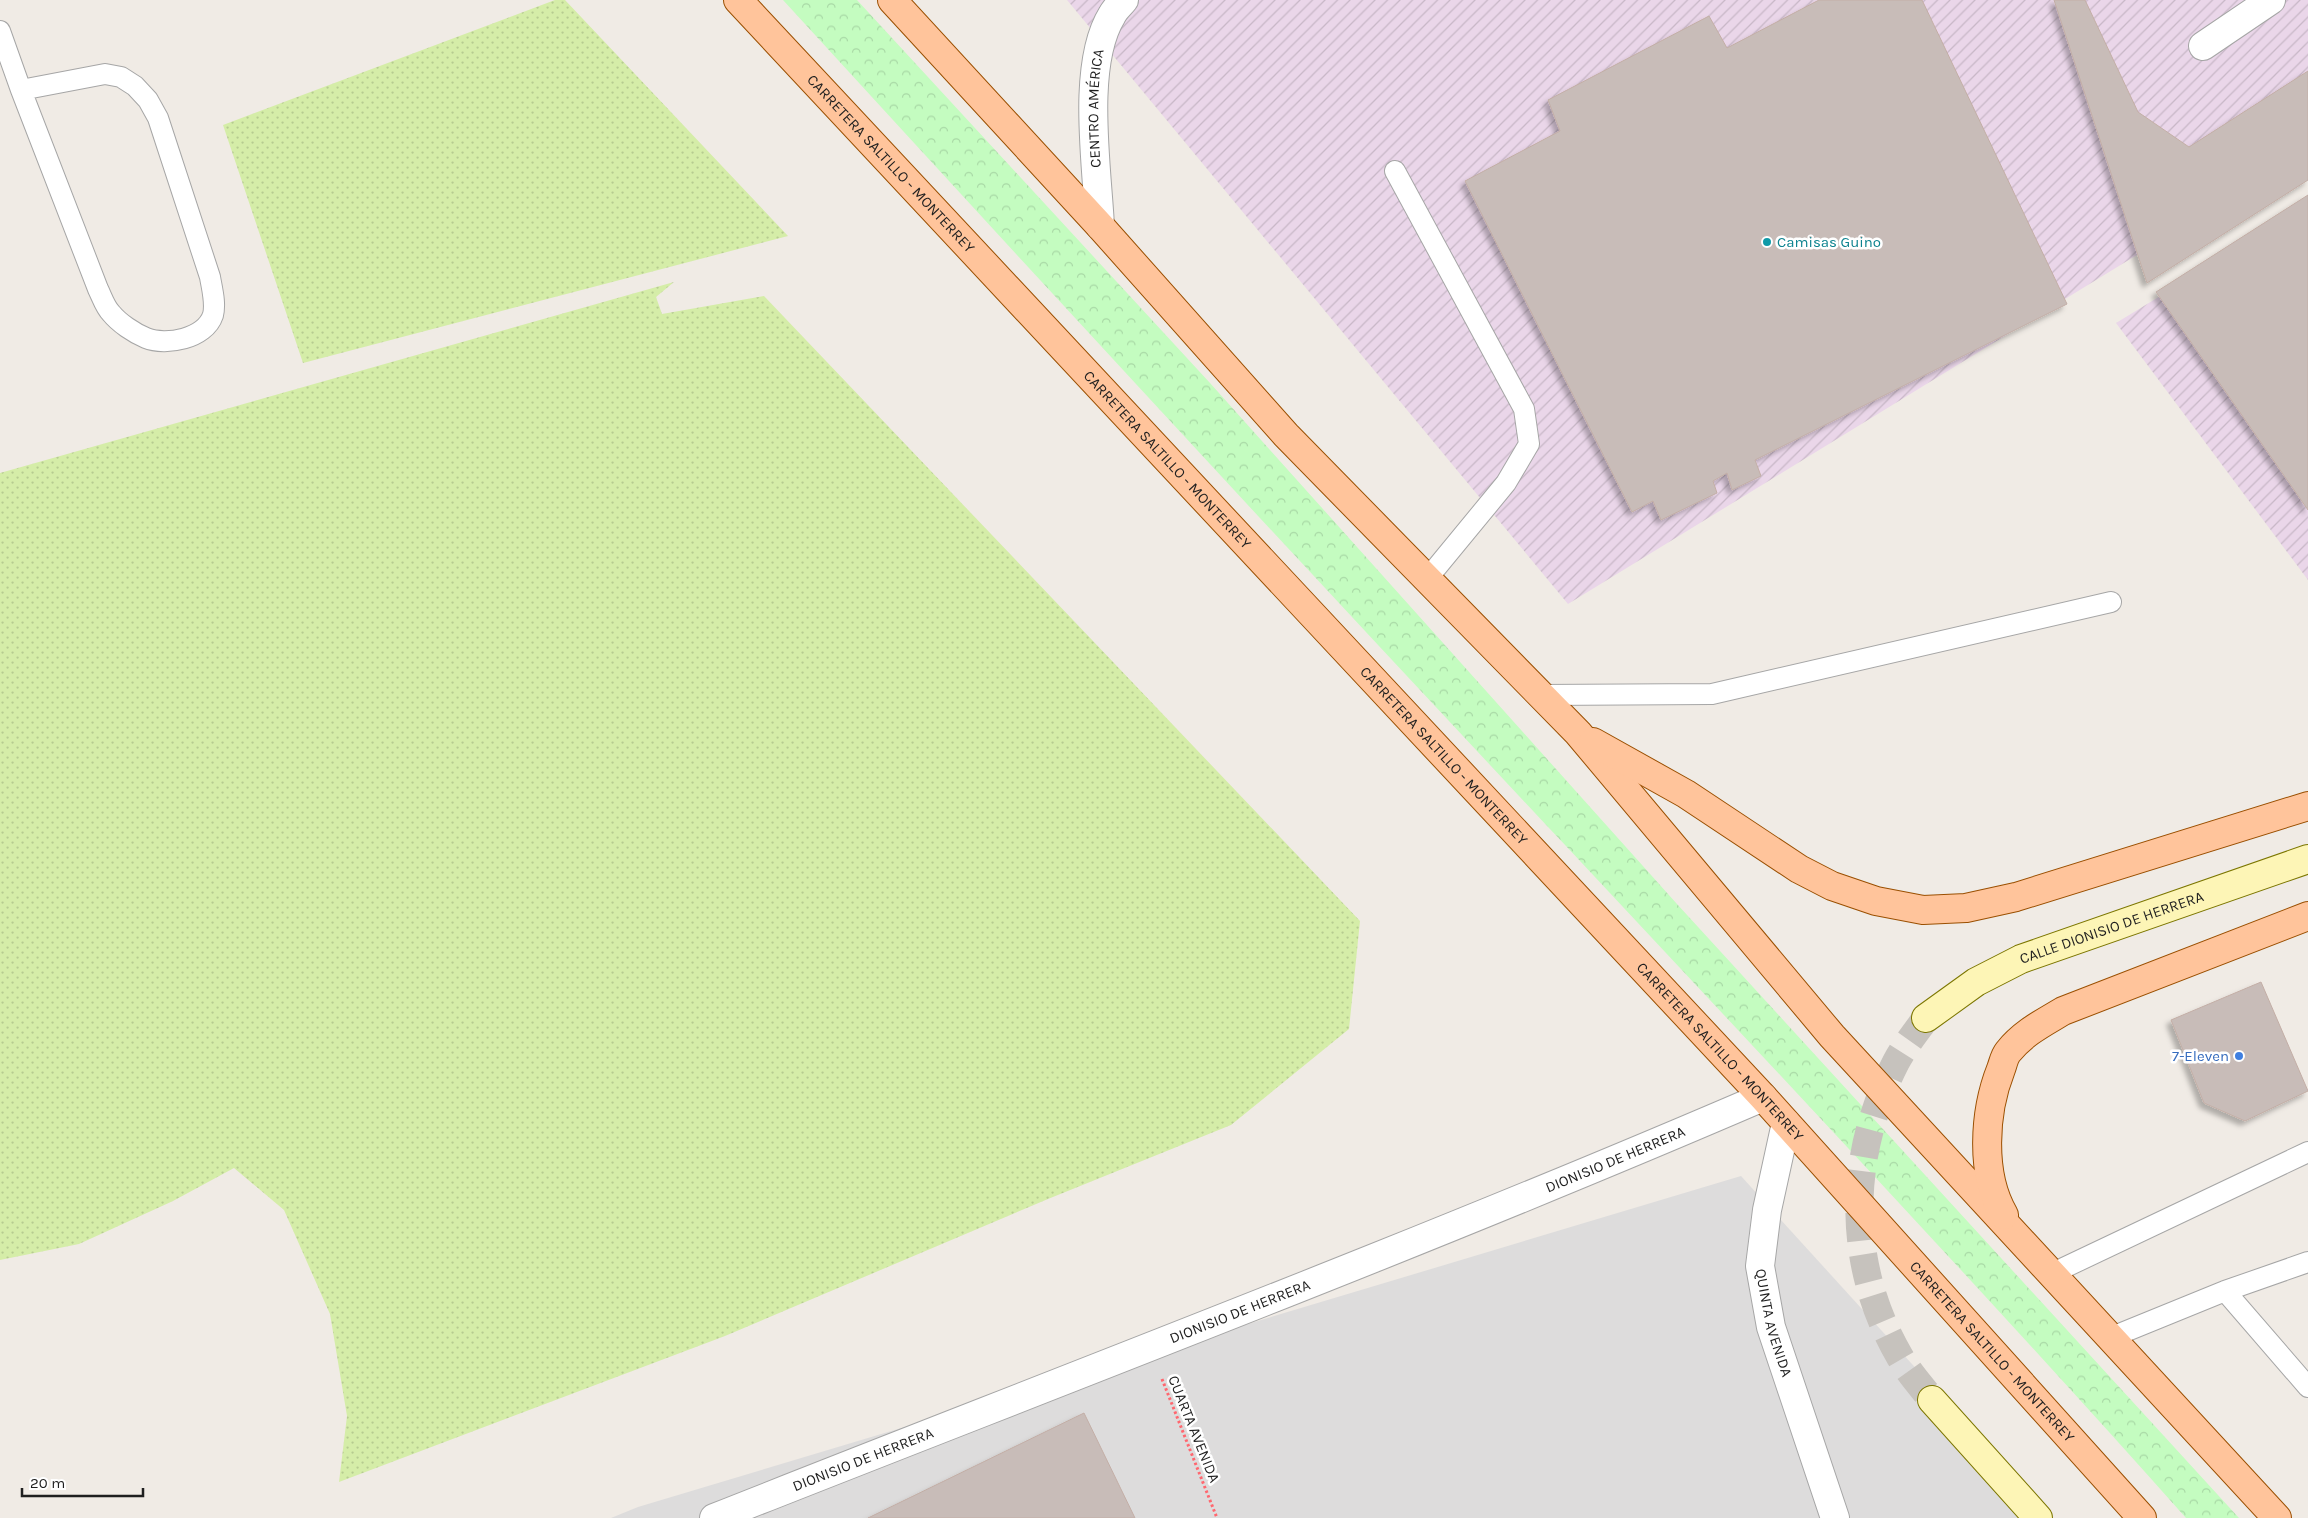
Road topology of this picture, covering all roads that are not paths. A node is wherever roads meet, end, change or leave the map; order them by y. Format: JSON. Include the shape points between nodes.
{"nodes":[{"id":1,"x":738,"y":0,"type":"edge"},
{"id":2,"x":892,"y":0,"type":"edge"},
{"id":3,"x":1124,"y":0,"type":"edge"},
{"id":4,"x":2271,"y":0,"type":"edge"},
{"id":5,"x":1,"y":38,"type":"edge"},
{"id":6,"x":2204,"y":46,"type":"dead end"},
{"id":7,"x":21,"y":90,"type":"junction"},
{"id":8,"x":1395,"y":171,"type":"dead end"},
{"id":9,"x":1100,"y":226,"type":"junction"},
{"id":10,"x":1427,"y":579,"type":"junction"},
{"id":11,"x":2111,"y":602,"type":"dead end"},
{"id":12,"x":1540,"y":695,"type":"junction"},
{"id":13,"x":1578,"y":733,"type":"junction"},
{"id":14,"x":2308,"y":806,"type":"edge"},
{"id":15,"x":2308,"y":860,"type":"edge"},
{"id":16,"x":2308,"y":916,"type":"edge"},
{"id":17,"x":1926,"y":1018,"type":"tunnel mouth"},
{"id":18,"x":1763,"y":1097,"type":"junction"},
{"id":19,"x":1786,"y":1123,"type":"junction"},
{"id":20,"x":2308,"y":1152,"type":"edge"},
{"id":21,"x":2015,"y":1233,"type":"junction"},
{"id":22,"x":2308,"y":1262,"type":"edge"},
{"id":23,"x":2053,"y":1273,"type":"junction"},
{"id":24,"x":2225,"y":1291,"type":"junction"},
{"id":25,"x":2112,"y":1337,"type":"junction"},
{"id":26,"x":2308,"y":1387,"type":"edge"},
{"id":27,"x":1932,"y":1400,"type":"tunnel mouth"},
{"id":28,"x":714,"y":1518,"type":"edge"},
{"id":29,"x":1835,"y":1518,"type":"edge"},
{"id":30,"x":2038,"y":1518,"type":"edge"},
{"id":31,"x":2142,"y":1518,"type":"edge"},
{"id":32,"x":2278,"y":1518,"type":"edge"}],
"edges":[{"from":1,"to":18,"type":"main road","name":"CARRETERA SALTILLO - MONTERREY"},
{"from":2,"to":9,"type":"main road"},
{"from":3,"to":9,"type":"street","name":"CENTRO AMÉRICA","via":[[1112,15],[1100,46],[1092,86]]},
{"from":4,"to":6,"type":"street"},
{"from":5,"to":7,"type":"lane"},
{"from":7,"to":7,"type":"lane","via":[[105,74],[120,77],[135,86],[148,100],[158,118],[210,277],[214,300],[212,316],[204,330],[178,341],[147,338],[110,312],[98,289]]},
{"from":8,"to":10,"type":"lane","via":[[1524,409],[1529,444],[1506,483]]},
{"from":9,"to":10,"type":"main road","via":[[1286,435]]},
{"from":10,"to":12,"type":"main road"},
{"from":11,"to":12,"type":"lane","via":[[1712,694]]},
{"from":12,"to":13,"type":"main road"},
{"from":13,"to":14,"type":"main road","via":[[1686,794],[1799,869],[1832,886],[1876,901],[1923,910],[1966,908],[2016,897]]},
{"from":13,"to":21,"type":"main road","via":[[1832,1036]]},
{"from":15,"to":17,"type":"street","name":"CALLE DIONISIO DE HERRERA","via":[[2021,959],[1976,982]]},
{"from":16,"to":21,"type":"main road","via":[[2063,1011],[2030,1030],[2007,1053],[1996,1081],[1988,1123],[1988,1148],[1999,1205]]},
{"from":18,"to":19,"type":"main road","name":"CARRETERA SALTILLO - MONTERREY"},
{"from":18,"to":28,"type":"street","name":"DIONISIO DE HERRERA","via":[[1594,1170],[1150,1349]]},
{"from":19,"to":29,"type":"street","name":"QUINTA AVENIDA","via":[[1767,1210],[1760,1266],[1771,1327]]},
{"from":19,"to":31,"type":"main road","name":"CARRETERA SALTILLO - MONTERREY"},
{"from":20,"to":23,"type":"lane"},
{"from":21,"to":23,"type":"main road"},
{"from":22,"to":24,"type":"lane"},
{"from":23,"to":25,"type":"main road"},
{"from":24,"to":25,"type":"lane"},
{"from":24,"to":26,"type":"lane"},
{"from":25,"to":32,"type":"main road"},
{"from":27,"to":30,"type":"street"}]}
